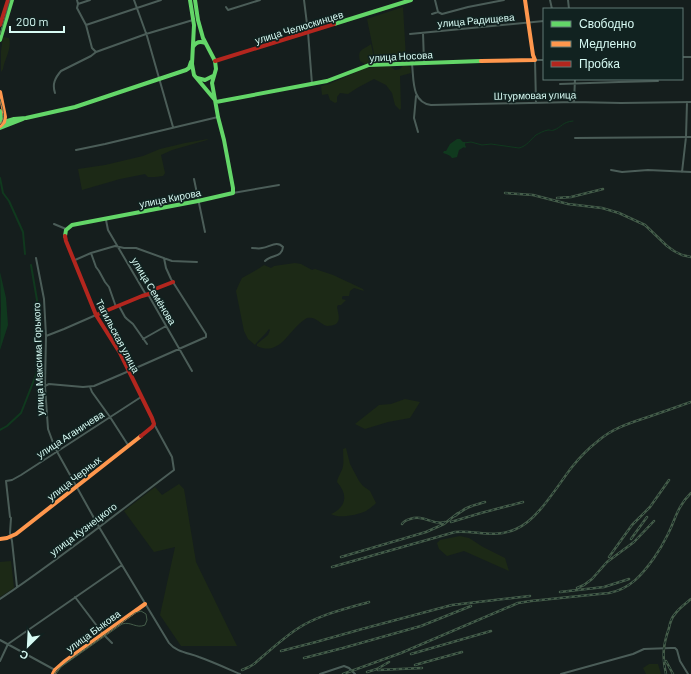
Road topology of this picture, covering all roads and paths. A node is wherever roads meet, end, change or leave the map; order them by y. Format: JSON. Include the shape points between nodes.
{"nodes":[{"id":1,"x":8,"y":0,"type":"edge"},
{"id":2,"x":12,"y":0,"type":"edge"},
{"id":3,"x":77,"y":0,"type":"edge"},
{"id":4,"x":90,"y":0,"type":"edge"},
{"id":5,"x":134,"y":0,"type":"edge"},
{"id":6,"x":161,"y":0,"type":"edge"},
{"id":7,"x":190,"y":0,"type":"edge"},
{"id":8,"x":195,"y":0,"type":"edge"},
{"id":9,"x":260,"y":0,"type":"edge"},
{"id":10,"x":304,"y":0,"type":"edge"},
{"id":11,"x":410,"y":0,"type":"edge"},
{"id":12,"x":435,"y":0,"type":"edge"},
{"id":13,"x":504,"y":0,"type":"edge"},
{"id":14,"x":525,"y":0,"type":"edge"},
{"id":15,"x":78,"y":4,"type":"junction"},
{"id":16,"x":226,"y":7,"type":"dead end"},
{"id":17,"x":136,"y":8,"type":"junction"},
{"id":18,"x":438,"y":12,"type":"junction"},
{"id":19,"x":432,"y":14,"type":"dead end"},
{"id":20,"x":193,"y":20,"type":"junction"},
{"id":21,"x":543,"y":21,"type":"edge"},
{"id":22,"x":528,"y":23,"type":"junction"},
{"id":23,"x":0,"y":25,"type":"edge"},
{"id":24,"x":86,"y":25,"type":"junction"},
{"id":25,"x":308,"y":32,"type":"junction"},
{"id":26,"x":423,"y":33,"type":"junction"},
{"id":27,"x":146,"y":34,"type":"junction"},
{"id":28,"x":410,"y":34,"type":"dead end"},
{"id":29,"x":0,"y":40,"type":"edge"},
{"id":30,"x":207,"y":45,"type":"junction"},
{"id":31,"x":193,"y":47,"type":"junction"},
{"id":32,"x":96,"y":52,"type":"junction"},
{"id":33,"x":192,"y":59,"type":"junction"},
{"id":34,"x":535,"y":60,"type":"junction"},
{"id":35,"x":543,"y":60,"type":"edge"},
{"id":36,"x":215,"y":61,"type":"junction"},
{"id":37,"x":424,"y":62,"type":"junction"},
{"id":38,"x":412,"y":63,"type":"junction"},
{"id":39,"x":176,"y":74,"type":"junction"},
{"id":40,"x":195,"y":76,"type":"junction"},
{"id":41,"x":213,"y":76,"type":"junction"},
{"id":42,"x":160,"y":80,"type":"junction"},
{"id":43,"x":658,"y":81,"type":"dead end"},
{"id":44,"x":575,"y":83,"type":"junction"},
{"id":45,"x":312,"y":84,"type":"junction"},
{"id":46,"x":560,"y":84,"type":"dead end"},
{"id":47,"x":0,"y":92,"type":"edge"},
{"id":48,"x":55,"y":93,"type":"dead end"},
{"id":49,"x":416,"y":96,"type":"junction"},
{"id":50,"x":216,"y":101,"type":"junction"},
{"id":51,"x":574,"y":102,"type":"junction"},
{"id":52,"x":687,"y":102,"type":"junction"},
{"id":53,"x":691,"y":102,"type":"edge"},
{"id":54,"x":536,"y":103,"type":"junction"},
{"id":55,"x":2,"y":111,"type":"edge"},
{"id":56,"x":26,"y":118,"type":"junction"},
{"id":57,"x":218,"y":118,"type":"junction"},
{"id":58,"x":14,"y":119,"type":"junction"},
{"id":59,"x":1,"y":122,"type":"edge"},
{"id":60,"x":0,"y":127,"type":"edge"},
{"id":61,"x":173,"y":127,"type":"junction"},
{"id":62,"x":418,"y":132,"type":"dead end"},
{"id":63,"x":686,"y":137,"type":"junction"},
{"id":64,"x":691,"y":137,"type":"edge"},
{"id":65,"x":575,"y":138,"type":"dead end"},
{"id":66,"x":76,"y":150,"type":"dead end"},
{"id":67,"x":611,"y":170,"type":"dead end"},
{"id":68,"x":682,"y":172,"type":"junction"},
{"id":69,"x":691,"y":172,"type":"edge"},
{"id":70,"x":194,"y":179,"type":"dead end"},
{"id":71,"x":279,"y":185,"type":"dead end"},
{"id":72,"x":233,"y":193,"type":"junction"},
{"id":73,"x":198,"y":201,"type":"junction"},
{"id":74,"x":106,"y":218,"type":"junction"},
{"id":75,"x":54,"y":224,"type":"dead end"},
{"id":76,"x":66,"y":229,"type":"junction"},
{"id":77,"x":205,"y":232,"type":"dead end"},
{"id":78,"x":118,"y":247,"type":"junction"},
{"id":79,"x":252,"y":248,"type":"dead end"},
{"id":80,"x":91,"y":253,"type":"junction"},
{"id":81,"x":36,"y":258,"type":"dead end"},
{"id":82,"x":164,"y":258,"type":"junction"},
{"id":83,"x":74,"y":260,"type":"junction"},
{"id":84,"x":265,"y":261,"type":"dead end"},
{"id":85,"x":197,"y":262,"type":"dead end"},
{"id":86,"x":173,"y":282,"type":"junction"},
{"id":87,"x":147,"y":295,"type":"junction"},
{"id":88,"x":118,"y":306,"type":"junction"},
{"id":89,"x":96,"y":315,"type":"junction"},
{"id":90,"x":166,"y":326,"type":"junction"},
{"id":91,"x":46,"y":336,"type":"junction"},
{"id":92,"x":143,"y":338,"type":"junction"},
{"id":93,"x":147,"y":344,"type":"dead end"},
{"id":94,"x":180,"y":349,"type":"junction"},
{"id":95,"x":192,"y":371,"type":"dead end"},
{"id":96,"x":129,"y":372,"type":"junction"},
{"id":97,"x":45,"y":386,"type":"junction"},
{"id":98,"x":90,"y":387,"type":"junction"},
{"id":99,"x":141,"y":397,"type":"junction"},
{"id":100,"x":110,"y":417,"type":"junction"},
{"id":101,"x":154,"y":424,"type":"junction"},
{"id":102,"x":128,"y":446,"type":"junction"},
{"id":103,"x":57,"y":452,"type":"junction"},
{"id":104,"x":174,"y":470,"type":"joint"},
{"id":105,"x":77,"y":486,"type":"junction"},
{"id":106,"x":99,"y":527,"type":"junction"},
{"id":107,"x":10,"y":537,"type":"junction"},
{"id":108,"x":0,"y":539,"type":"edge"},
{"id":109,"x":122,"y":565,"type":"junction"},
{"id":110,"x":17,"y":587,"type":"junction"},
{"id":111,"x":75,"y":597,"type":"junction"},
{"id":112,"x":0,"y":599,"type":"edge"},
{"id":113,"x":144,"y":604,"type":"junction"},
{"id":114,"x":103,"y":634,"type":"junction"},
{"id":115,"x":0,"y":640,"type":"edge"},
{"id":116,"x":112,"y":643,"type":"dead end"},
{"id":117,"x":8,"y":644,"type":"junction"},
{"id":118,"x":0,"y":661,"type":"edge"},
{"id":119,"x":54,"y":672,"type":"edge"},
{"id":120,"x":240,"y":674,"type":"edge"},
{"id":121,"x":320,"y":674,"type":"edge"},
{"id":122,"x":355,"y":674,"type":"edge"},
{"id":123,"x":561,"y":674,"type":"edge"},
{"id":124,"x":688,"y":674,"type":"edge"}],
"edges":[{"from":1,"to":23,"type":"main road"},
{"from":2,"to":29,"type":"main road"},
{"from":3,"to":15,"type":"street"},
{"from":4,"to":15,"type":"street"},
{"from":5,"to":17,"type":"street"},
{"from":6,"to":17,"type":"street"},
{"from":7,"to":20,"type":"main road"},
{"from":8,"to":30,"type":"main road","via":[[201,33]]},
{"from":9,"to":16,"type":"street","via":[[229,10]]},
{"from":10,"to":25,"type":"street"},
{"from":11,"to":25,"type":"main road","name":"улица Челюскинцев"},
{"from":12,"to":18,"type":"street"},
{"from":13,"to":18,"type":"street","via":[[442,14]]},
{"from":14,"to":22,"type":"main road"},
{"from":15,"to":24,"type":"street","via":[[77,8]]},
{"from":17,"to":24,"type":"street"},
{"from":17,"to":27,"type":"street"},
{"from":18,"to":19,"type":"street"},
{"from":20,"to":27,"type":"street"},
{"from":20,"to":31,"type":"main road"},
{"from":21,"to":22,"type":"street","name":"улица Радищева"},
{"from":22,"to":26,"type":"street","name":"улица Радищева"},
{"from":22,"to":34,"type":"main road"},
{"from":24,"to":32,"type":"street","via":[[92,48]]},
{"from":25,"to":36,"type":"main road","name":"улица Челюскинцев"},
{"from":25,"to":45,"type":"street"},
{"from":26,"to":28,"type":"street","name":"улица Радищева"},
{"from":26,"to":37,"type":"street"},
{"from":27,"to":32,"type":"street"},
{"from":27,"to":42,"type":"street"},
{"from":30,"to":31,"type":"main road","via":[[199,42]]},
{"from":30,"to":36,"type":"main road"},
{"from":31,"to":33,"type":"main road"},
{"from":32,"to":48,"type":"street","via":[[58,74],[53,85]]},
{"from":33,"to":39,"type":"main road","via":[[189,68]]},
{"from":33,"to":40,"type":"main road"},
{"from":34,"to":35,"type":"street","name":"улица Носова"},
{"from":34,"to":37,"type":"main road","name":"улица Носова"},
{"from":34,"to":54,"type":"street"},
{"from":36,"to":41,"type":"main road","via":[[216,69]]},
{"from":37,"to":38,"type":"main road","name":"улица Носова"},
{"from":38,"to":45,"type":"main road","name":"улица Носова","via":[[365,66],[333,79]]},
{"from":38,"to":49,"type":"street"},
{"from":39,"to":40,"type":"main road","via":[[190,72]]},
{"from":39,"to":42,"type":"main road"},
{"from":40,"to":41,"type":"main road","via":[[201,80]]},
{"from":40,"to":50,"type":"main road"},
{"from":41,"to":50,"type":"main road"},
{"from":42,"to":56,"type":"main road","via":[[75,107]]},
{"from":42,"to":61,"type":"street"},
{"from":43,"to":44,"type":"street"},
{"from":44,"to":46,"type":"street"},
{"from":44,"to":51,"type":"street"},
{"from":45,"to":50,"type":"main road","name":"улица Носова"},
{"from":47,"to":55,"type":"main road"},
{"from":49,"to":54,"type":"street","name":"Штурмовая улица","via":[[422,102],[431,105]]},
{"from":49,"to":62,"type":"street","via":[[414,118]]},
{"from":50,"to":57,"type":"main road"},
{"from":51,"to":52,"type":"street","name":"Штурмовая улица"},
{"from":51,"to":54,"type":"street","name":"Штурмовая улица"},
{"from":52,"to":53,"type":"street","name":"Штурмовая улица"},
{"from":52,"to":63,"type":"street"},
{"from":55,"to":58,"type":"main road"},
{"from":55,"to":59,"type":"main road","via":[[6,118]]},
{"from":56,"to":58,"type":"main road"},
{"from":56,"to":60,"type":"main road"},
{"from":57,"to":61,"type":"street"},
{"from":57,"to":72,"type":"main road","via":[[228,156]]},
{"from":58,"to":59,"type":"main road"},
{"from":59,"to":60,"type":"main road"},
{"from":61,"to":66,"type":"street"},
{"from":63,"to":64,"type":"street"},
{"from":63,"to":65,"type":"street"},
{"from":63,"to":68,"type":"street"},
{"from":67,"to":68,"type":"street"},
{"from":68,"to":69,"type":"street"},
{"from":70,"to":73,"type":"street"},
{"from":71,"to":72,"type":"street","name":"улица Кирова"},
{"from":72,"to":73,"type":"main road","name":"улица Кирова"},
{"from":73,"to":74,"type":"main road","name":"улица Кирова"},
{"from":73,"to":77,"type":"street"},
{"from":74,"to":76,"type":"main road","name":"улица Кирова","via":[[72,225]]},
{"from":74,"to":78,"type":"street","name":"улица Семёнова","via":[[108,230]]},
{"from":75,"to":76,"type":"street"},
{"from":76,"to":83,"type":"main road","name":"Тагильская улица"},
{"from":78,"to":80,"type":"street"},
{"from":78,"to":82,"type":"street","via":[[136,248]]},
{"from":78,"to":87,"type":"street","name":"улица Семёнова"},
{"from":79,"to":84,"type":"street","via":[[261,249],[276,243],[284,247],[282,253]]},
{"from":80,"to":83,"type":"street"},
{"from":80,"to":88,"type":"street"},
{"from":81,"to":91,"type":"street","name":"улица Максима Горького","via":[[44,299]]},
{"from":82,"to":85,"type":"street","via":[[172,261]]},
{"from":82,"to":86,"type":"street"},
{"from":83,"to":89,"type":"main road","name":"Тагильская улица"},
{"from":86,"to":87,"type":"main road"},
{"from":86,"to":94,"type":"street","via":[[206,335]]},
{"from":87,"to":88,"type":"main road"},
{"from":87,"to":90,"type":"street","name":"улица Семёнова"},
{"from":88,"to":89,"type":"main road"},
{"from":88,"to":92,"type":"street"},
{"from":89,"to":91,"type":"street"},
{"from":89,"to":96,"type":"main road","name":"Тагильская улица","via":[[116,345]]},
{"from":90,"to":92,"type":"street"},
{"from":90,"to":94,"type":"street","name":"улица Семёнова"},
{"from":91,"to":97,"type":"street","name":"улица Максима Горького"},
{"from":92,"to":93,"type":"street"},
{"from":94,"to":95,"type":"street","name":"улица Семёнова"},
{"from":94,"to":96,"type":"street"},
{"from":96,"to":98,"type":"street"},
{"from":96,"to":99,"type":"main road","name":"Тагильская улица"},
{"from":97,"to":98,"type":"street","via":[[54,384]]},
{"from":97,"to":103,"type":"street","name":"улица Максима Горького","via":[[48,429]]},
{"from":98,"to":100,"type":"street"},
{"from":99,"to":100,"type":"street","name":"улица Аганичева"},
{"from":99,"to":101,"type":"main road","name":"Тагильская улица"},
{"from":100,"to":102,"type":"street"},
{"from":100,"to":103,"type":"street","name":"улица Аганичева"},
{"from":101,"to":102,"type":"main road","name":"улица Черных"},
{"from":101,"to":104,"type":"street","name":"Тагильская улица","via":[[172,457]]},
{"from":102,"to":105,"type":"main road","name":"улица Черных"},
{"from":103,"to":105,"type":"street","name":"улица Максима Горького"},
{"from":103,"to":107,"type":"street","name":"улица Аганичева","via":[[12,480],[6,481],[11,518]]},
{"from":104,"to":106,"type":"street","name":"улица Кузнецкого"},
{"from":105,"to":106,"type":"street","name":"улица Максима Горького"},
{"from":105,"to":107,"type":"main road","name":"улица Черных"},
{"from":106,"to":109,"type":"street","name":"улица Максима Горького"},
{"from":106,"to":110,"type":"street","name":"улица Кузнецкого"},
{"from":107,"to":108,"type":"main road","name":"улица Черных"},
{"from":107,"to":110,"type":"street"},
{"from":109,"to":111,"type":"street"},
{"from":109,"to":113,"type":"street","name":"улица Максима Горького"},
{"from":110,"to":112,"type":"street","name":"улица Кузнецкого"},
{"from":111,"to":114,"type":"street"},
{"from":111,"to":117,"type":"street"},
{"from":113,"to":114,"type":"main road","name":"улица Быкова"},
{"from":113,"to":120,"type":"street","name":"улица Максима Горького","via":[[172,648]]},
{"from":114,"to":116,"type":"street"},
{"from":114,"to":119,"type":"main road","name":"улица Быкова"},
{"from":115,"to":117,"type":"street"},
{"from":117,"to":118,"type":"street"},
{"from":117,"to":119,"type":"street"},
{"from":121,"to":122,"type":"street","via":[[344,666]]},
{"from":123,"to":124,"type":"street","via":[[644,649],[671,648],[677,650]]}]}
